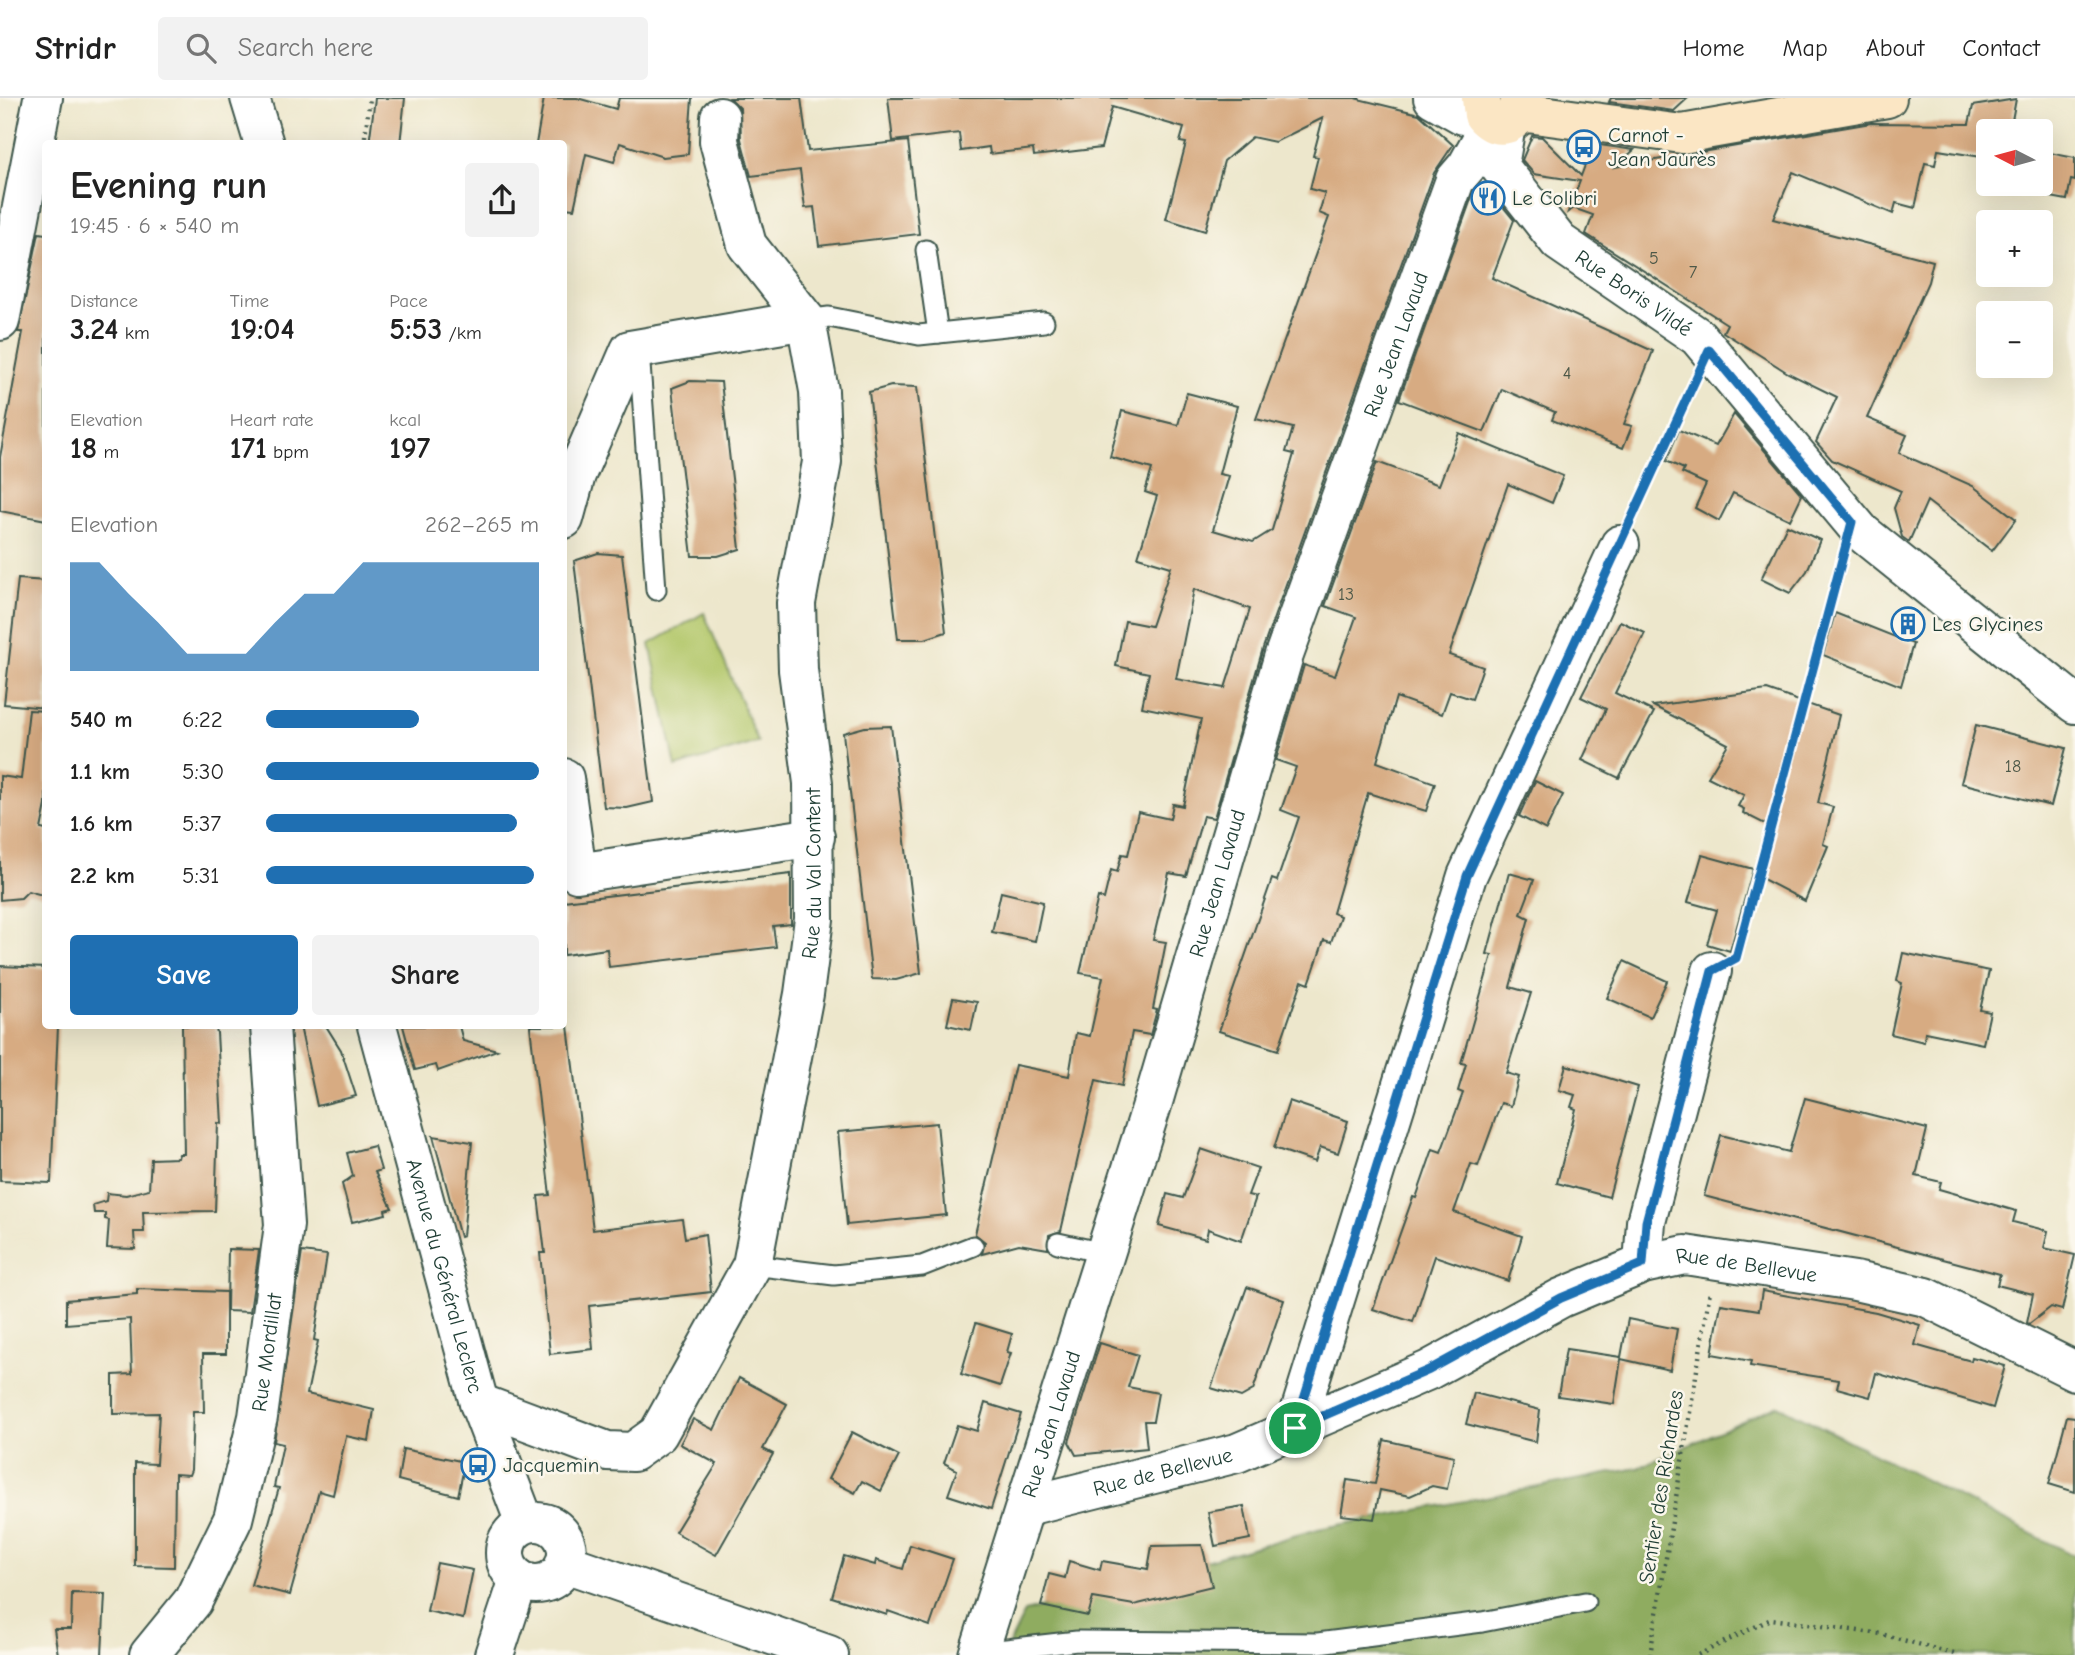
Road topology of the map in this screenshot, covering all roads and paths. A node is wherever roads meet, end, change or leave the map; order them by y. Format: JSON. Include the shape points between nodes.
{"nodes":[{"id":1,"x":43,"y":98,"type":"edge"},
{"id":2,"x":250,"y":98,"type":"edge"},
{"id":3,"x":370,"y":98,"type":"edge"},
{"id":4,"x":1433,"y":98,"type":"edge"},
{"id":5,"x":1887,"y":98,"type":"edge"},
{"id":6,"x":1500,"y":112,"type":"edge"},
{"id":7,"x":720,"y":117,"type":"dead end"},
{"id":8,"x":263,"y":140,"type":"edge"},
{"id":9,"x":365,"y":140,"type":"edge"},
{"id":10,"x":1483,"y":166,"type":"junction"},
{"id":11,"x":926,"y":250,"type":"dead end"},
{"id":12,"x":806,"y":320,"type":"junction"},
{"id":13,"x":0,"y":321,"type":"edge"},
{"id":14,"x":1044,"y":322,"type":"dead end"},
{"id":15,"x":938,"y":333,"type":"junction"},
{"id":16,"x":638,"y":349,"type":"junction"},
{"id":17,"x":1709,"y":350,"type":"junction"},
{"id":18,"x":567,"y":508,"type":"edge"},
{"id":19,"x":1852,"y":522,"type":"junction"},
{"id":20,"x":1620,"y":545,"type":"joint"},
{"id":21,"x":656,"y":590,"type":"dead end"},
{"id":22,"x":2075,"y":704,"type":"edge"},
{"id":23,"x":567,"y":800,"type":"edge"},
{"id":24,"x":815,"y":837,"type":"junction"},
{"id":25,"x":1712,"y":971,"type":"joint"},
{"id":26,"x":270,"y":1029,"type":"edge"},
{"id":27,"x":378,"y":1029,"type":"edge"},
{"id":28,"x":1058,"y":1243,"type":"dead end"},
{"id":29,"x":972,"y":1246,"type":"dead end"},
{"id":30,"x":1104,"y":1253,"type":"junction"},
{"id":31,"x":1643,"y":1264,"type":"junction"},
{"id":32,"x":752,"y":1265,"type":"junction"},
{"id":33,"x":1703,"y":1324,"type":"dead end"},
{"id":34,"x":2075,"y":1371,"type":"edge"},
{"id":35,"x":479,"y":1403,"type":"junction"},
{"id":36,"x":1295,"y":1428,"type":"junction"},
{"id":37,"x":1027,"y":1506,"type":"junction"},
{"id":38,"x":524,"y":1523,"type":"junction"},
{"id":39,"x":565,"y":1563,"type":"junction"},
{"id":40,"x":519,"y":1579,"type":"junction"},
{"id":41,"x":1585,"y":1602,"type":"dead end"},
{"id":42,"x":979,"y":1653,"type":"edge"},
{"id":43,"x":149,"y":1655,"type":"edge"},
{"id":44,"x":494,"y":1655,"type":"edge"},
{"id":45,"x":829,"y":1655,"type":"edge"},
{"id":46,"x":1650,"y":1655,"type":"edge"},
{"id":47,"x":1698,"y":1655,"type":"edge"},
{"id":48,"x":1958,"y":1655,"type":"edge"}],
"edges":[{"from":1,"to":13,"type":"street"},
{"from":2,"to":8,"type":"street"},
{"from":3,"to":9,"type":"path"},
{"from":4,"to":6,"type":"street","via":[[1463,114]]},
{"from":5,"to":6,"type":"main road","via":[[1682,134]]},
{"from":6,"to":10,"type":"street","name":"Rue Jean Lavaud"},
{"from":7,"to":12,"type":"street","name":"Rue du Val Content","via":[[719,141],[747,244]]},
{"from":10,"to":17,"type":"street","name":"Rue Boris Vildé","via":[[1559,242],[1698,337]]},
{"from":10,"to":30,"type":"street","name":"Rue Jean Lavaud","via":[[1455,180],[1284,655]]},
{"from":11,"to":15,"type":"lane"},
{"from":12,"to":15,"type":"lane","via":[[829,317],[919,335]]},
{"from":12,"to":16,"type":"street"},
{"from":12,"to":24,"type":"street","name":"Rue du Val Content","via":[[819,391],[822,461],[796,603]]},
{"from":14,"to":15,"type":"lane"},
{"from":16,"to":18,"type":"street","via":[[630,350],[576,475]]},
{"from":16,"to":21,"type":"lane"},
{"from":17,"to":19,"type":"street","name":"Rue Boris Vildé"},
{"from":17,"to":20,"type":"path"},
{"from":19,"to":22,"type":"street","name":"Rue Boris Vildé"},
{"from":19,"to":25,"type":"path","via":[[1736,958]]},
{"from":20,"to":36,"type":"street","via":[[1467,876]]},
{"from":23,"to":24,"type":"street","via":[[577,873]]},
{"from":24,"to":32,"type":"street","name":"Rue du Val Content","via":[[814,919],[804,994]]},
{"from":25,"to":31,"type":"street","via":[[1646,1222]]},
{"from":26,"to":43,"type":"street","name":"Rue Mordillat","via":[[284,1224],[258,1417],[233,1518],[194,1601]]},
{"from":27,"to":35,"type":"street","name":"Avenue du Général Leclerc"},
{"from":28,"to":30,"type":"lane"},
{"from":29,"to":32,"type":"lane","via":[[922,1266],[834,1275]]},
{"from":30,"to":37,"type":"street","name":"Rue Jean Lavaud"},
{"from":31,"to":34,"type":"street","name":"Rue de Bellevue","via":[[1685,1255],[1855,1281],[1926,1297]]},
{"from":31,"to":36,"type":"street","name":"Rue de Bellevue","via":[[1561,1298],[1429,1370]]},
{"from":32,"to":35,"type":"street","name":"Rue du Val Content","via":[[658,1434],[633,1452],[607,1451]]},
{"from":33,"to":46,"type":"path","name":"Sentier des Richardes"},
{"from":35,"to":38,"type":"street","name":"Avenue du Général Leclerc"},
{"from":36,"to":37,"type":"street","name":"Rue de Bellevue","via":[[1237,1452]]},
{"from":37,"to":42,"type":"street","name":"Rue Jean Lavaud"},
{"from":38,"to":39,"type":"street","via":[[536,1521],[558,1530],[567,1551]]},
{"from":38,"to":40,"type":"street","via":[[515,1529],[505,1550],[510,1572]]},
{"from":39,"to":40,"type":"street","via":[[558,1575],[546,1582],[532,1584]]},
{"from":39,"to":45,"type":"street"},
{"from":40,"to":44,"type":"street"},
{"from":41,"to":42,"type":"lane","via":[[1482,1622],[1318,1643],[1077,1641]]},
{"from":47,"to":48,"type":"path","via":[[1771,1619],[1881,1634]]}]}
